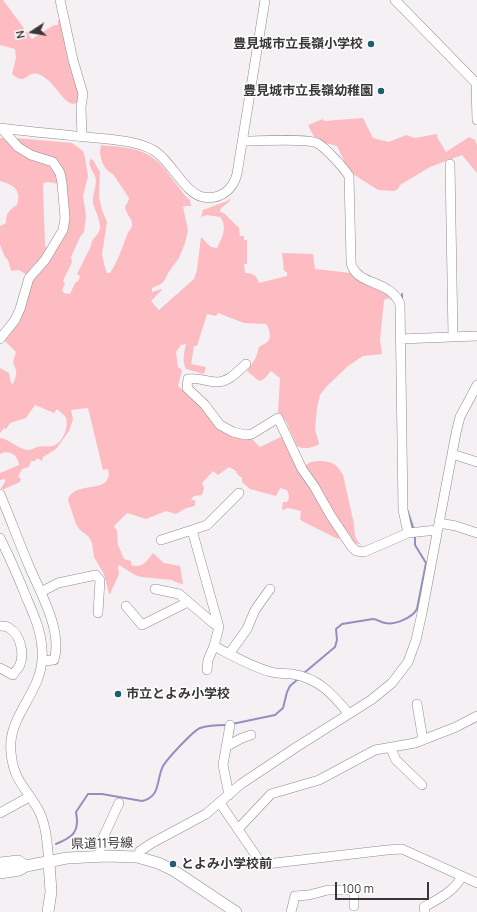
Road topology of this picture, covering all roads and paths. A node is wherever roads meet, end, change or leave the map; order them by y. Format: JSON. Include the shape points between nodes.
{"nodes":[{"id":1,"x":60,"y":0,"type":"edge"},
{"id":2,"x":265,"y":0,"type":"edge"},
{"id":3,"x":395,"y":0,"type":"edge"},
{"id":4,"x":477,"y":84,"type":"edge"},
{"id":5,"x":477,"y":116,"type":"edge"},
{"id":6,"x":1,"y":128,"type":"edge"},
{"id":7,"x":82,"y":137,"type":"junction"},
{"id":8,"x":243,"y":141,"type":"junction"},
{"id":9,"x":450,"y":164,"type":"dead end"},
{"id":10,"x":477,"y":336,"type":"edge"},
{"id":11,"x":453,"y":337,"type":"junction"},
{"id":12,"x":0,"y":339,"type":"edge"},
{"id":13,"x":400,"y":339,"type":"junction"},
{"id":14,"x":246,"y":364,"type":"dead end"},
{"id":15,"x":477,"y":386,"type":"edge"},
{"id":16,"x":452,"y":454,"type":"junction"},
{"id":17,"x":477,"y":462,"type":"edge"},
{"id":18,"x":239,"y":493,"type":"dead end"},
{"id":19,"x":0,"y":494,"type":"edge"},
{"id":20,"x":438,"y":526,"type":"junction"},
{"id":21,"x":192,"y":530,"type":"junction"},
{"id":22,"x":408,"y":533,"type":"junction"},
{"id":23,"x":477,"y":533,"type":"edge"},
{"id":24,"x":161,"y":540,"type":"dead end"},
{"id":25,"x":1,"y":541,"type":"edge"},
{"id":26,"x":270,"y":589,"type":"dead end"},
{"id":27,"x":155,"y":590,"type":"dead end"},
{"id":28,"x":41,"y":592,"type":"junction"},
{"id":29,"x":188,"y":602,"type":"junction"},
{"id":30,"x":126,"y":606,"type":"dead end"},
{"id":31,"x":98,"y":613,"type":"dead end"},
{"id":32,"x":0,"y":626,"type":"edge"},
{"id":33,"x":219,"y":626,"type":"junction"},
{"id":34,"x":214,"y":646,"type":"junction"},
{"id":35,"x":229,"y":654,"type":"junction"},
{"id":36,"x":42,"y":661,"type":"junction"},
{"id":37,"x":0,"y":669,"type":"edge"},
{"id":38,"x":207,"y":670,"type":"dead end"},
{"id":39,"x":417,"y":704,"type":"dead end"},
{"id":40,"x":350,"y":714,"type":"junction"},
{"id":41,"x":477,"y":716,"type":"edge"},
{"id":42,"x":230,"y":725,"type":"dead end"},
{"id":43,"x":251,"y":735,"type":"dead end"},
{"id":44,"x":423,"y":740,"type":"junction"},
{"id":45,"x":227,"y":746,"type":"junction"},
{"id":46,"x":390,"y":747,"type":"junction"},
{"id":47,"x":422,"y":785,"type":"dead end"},
{"id":48,"x":229,"y":795,"type":"junction"},
{"id":49,"x":29,"y":797,"type":"junction"},
{"id":50,"x":119,"y":803,"type":"dead end"},
{"id":51,"x":220,"y":803,"type":"junction"},
{"id":52,"x":0,"y":813,"type":"edge"},
{"id":53,"x":238,"y":828,"type":"junction"},
{"id":54,"x":99,"y":856,"type":"junction"},
{"id":55,"x":137,"y":857,"type":"junction"},
{"id":56,"x":49,"y":862,"type":"junction"},
{"id":57,"x":0,"y":863,"type":"edge"},
{"id":58,"x":26,"y":866,"type":"junction"},
{"id":59,"x":0,"y":873,"type":"edge"},
{"id":60,"x":462,"y":876,"type":"junction"},
{"id":61,"x":477,"y":883,"type":"edge"},
{"id":62,"x":354,"y":906,"type":"dead end"},
{"id":63,"x":48,"y":912,"type":"edge"},
{"id":64,"x":236,"y":912,"type":"edge"},
{"id":65,"x":291,"y":912,"type":"edge"},
{"id":66,"x":425,"y":912,"type":"edge"}],
"edges":[{"from":1,"to":7,"type":"street","via":[[83,94]]},
{"from":2,"to":8,"type":"street"},
{"from":3,"to":4,"type":"street"},
{"from":4,"to":5,"type":"street"},
{"from":6,"to":7,"type":"street"},
{"from":6,"to":12,"type":"street","via":[[18,147],[53,162],[60,173],[65,218],[63,230],[45,260],[29,278],[15,320]]},
{"from":7,"to":8,"type":"street","via":[[123,141],[154,150],[194,194],[203,197],[216,197],[231,188],[237,174]]},
{"from":8,"to":13,"type":"street","via":[[317,143],[343,167],[349,176],[352,268],[357,274],[392,291],[397,297],[400,304]]},
{"from":9,"to":11,"type":"street"},
{"from":10,"to":11,"type":"street"},
{"from":11,"to":13,"type":"street"},
{"from":13,"to":22,"type":"street","via":[[403,510]]},
{"from":14,"to":22,"type":"street","via":[[232,377],[218,382],[196,377],[188,379],[187,388],[205,405],[220,425],[233,432],[252,434],[278,418],[302,469],[356,551],[364,552]]},
{"from":15,"to":16,"type":"street","via":[[460,417]]},
{"from":16,"to":17,"type":"street"},
{"from":16,"to":20,"type":"street"},
{"from":18,"to":21,"type":"street","via":[[207,525]]},
{"from":19,"to":28,"type":"street"},
{"from":20,"to":22,"type":"street"},
{"from":20,"to":23,"type":"street","via":[[456,526]]},
{"from":20,"to":40,"type":"street","via":[[422,613],[408,662],[392,682]]},
{"from":21,"to":24,"type":"street"},
{"from":21,"to":33,"type":"street"},
{"from":25,"to":36,"type":"street","via":[[36,622],[41,638]]},
{"from":26,"to":35,"type":"street"},
{"from":27,"to":29,"type":"street","via":[[179,594]]},
{"from":28,"to":31,"type":"street","via":[[58,583],[96,575],[100,580]]},
{"from":28,"to":36,"type":"street","via":[[53,627],[56,648],[54,660]]},
{"from":29,"to":30,"type":"street","via":[[142,626]]},
{"from":29,"to":33,"type":"street"},
{"from":32,"to":37,"type":"street","via":[[9,627],[14,633],[20,643],[21,655],[19,667],[13,675]]},
{"from":33,"to":34,"type":"street"},
{"from":34,"to":35,"type":"street"},
{"from":34,"to":38,"type":"street"},
{"from":35,"to":40,"type":"street","via":[[250,666],[273,673],[306,677],[334,695]]},
{"from":36,"to":49,"type":"street","via":[[36,682],[16,721],[11,744],[14,771]]},
{"from":39,"to":44,"type":"street"},
{"from":40,"to":48,"type":"street","via":[[241,784]]},
{"from":41,"to":44,"type":"street"},
{"from":42,"to":45,"type":"street"},
{"from":43,"to":45,"type":"street"},
{"from":44,"to":46,"type":"street"},
{"from":45,"to":48,"type":"street","via":[[223,765]]},
{"from":46,"to":47,"type":"street","via":[[396,760]]},
{"from":46,"to":53,"type":"street","via":[[375,750],[319,780],[271,794]]},
{"from":48,"to":51,"type":"street"},
{"from":49,"to":52,"type":"street"},
{"from":49,"to":56,"type":"street","via":[[43,821]]},
{"from":50,"to":54,"type":"street","via":[[102,840]]},
{"from":51,"to":53,"type":"street"},
{"from":51,"to":55,"type":"street","via":[[206,814],[143,849]]},
{"from":53,"to":60,"type":"street","via":[[261,863],[402,849]]},
{"from":54,"to":55,"type":"main road","name":"県道11号線"},
{"from":54,"to":56,"type":"main road","name":"県道11号線"},
{"from":55,"to":64,"type":"main road","name":"県道11号線","via":[[173,870]]},
{"from":56,"to":58,"type":"main road","name":"県道11号線"},
{"from":56,"to":63,"type":"main road","via":[[51,892]]},
{"from":57,"to":58,"type":"main road","name":"県道11号線","via":[[18,861]]},
{"from":58,"to":59,"type":"main road","name":"県道11号線","via":[[19,870]]},
{"from":60,"to":61,"type":"street"},
{"from":60,"to":66,"type":"street","via":[[453,890],[424,907]]},
{"from":62,"to":65,"type":"street","via":[[354,890],[328,890],[295,896]]}]}
